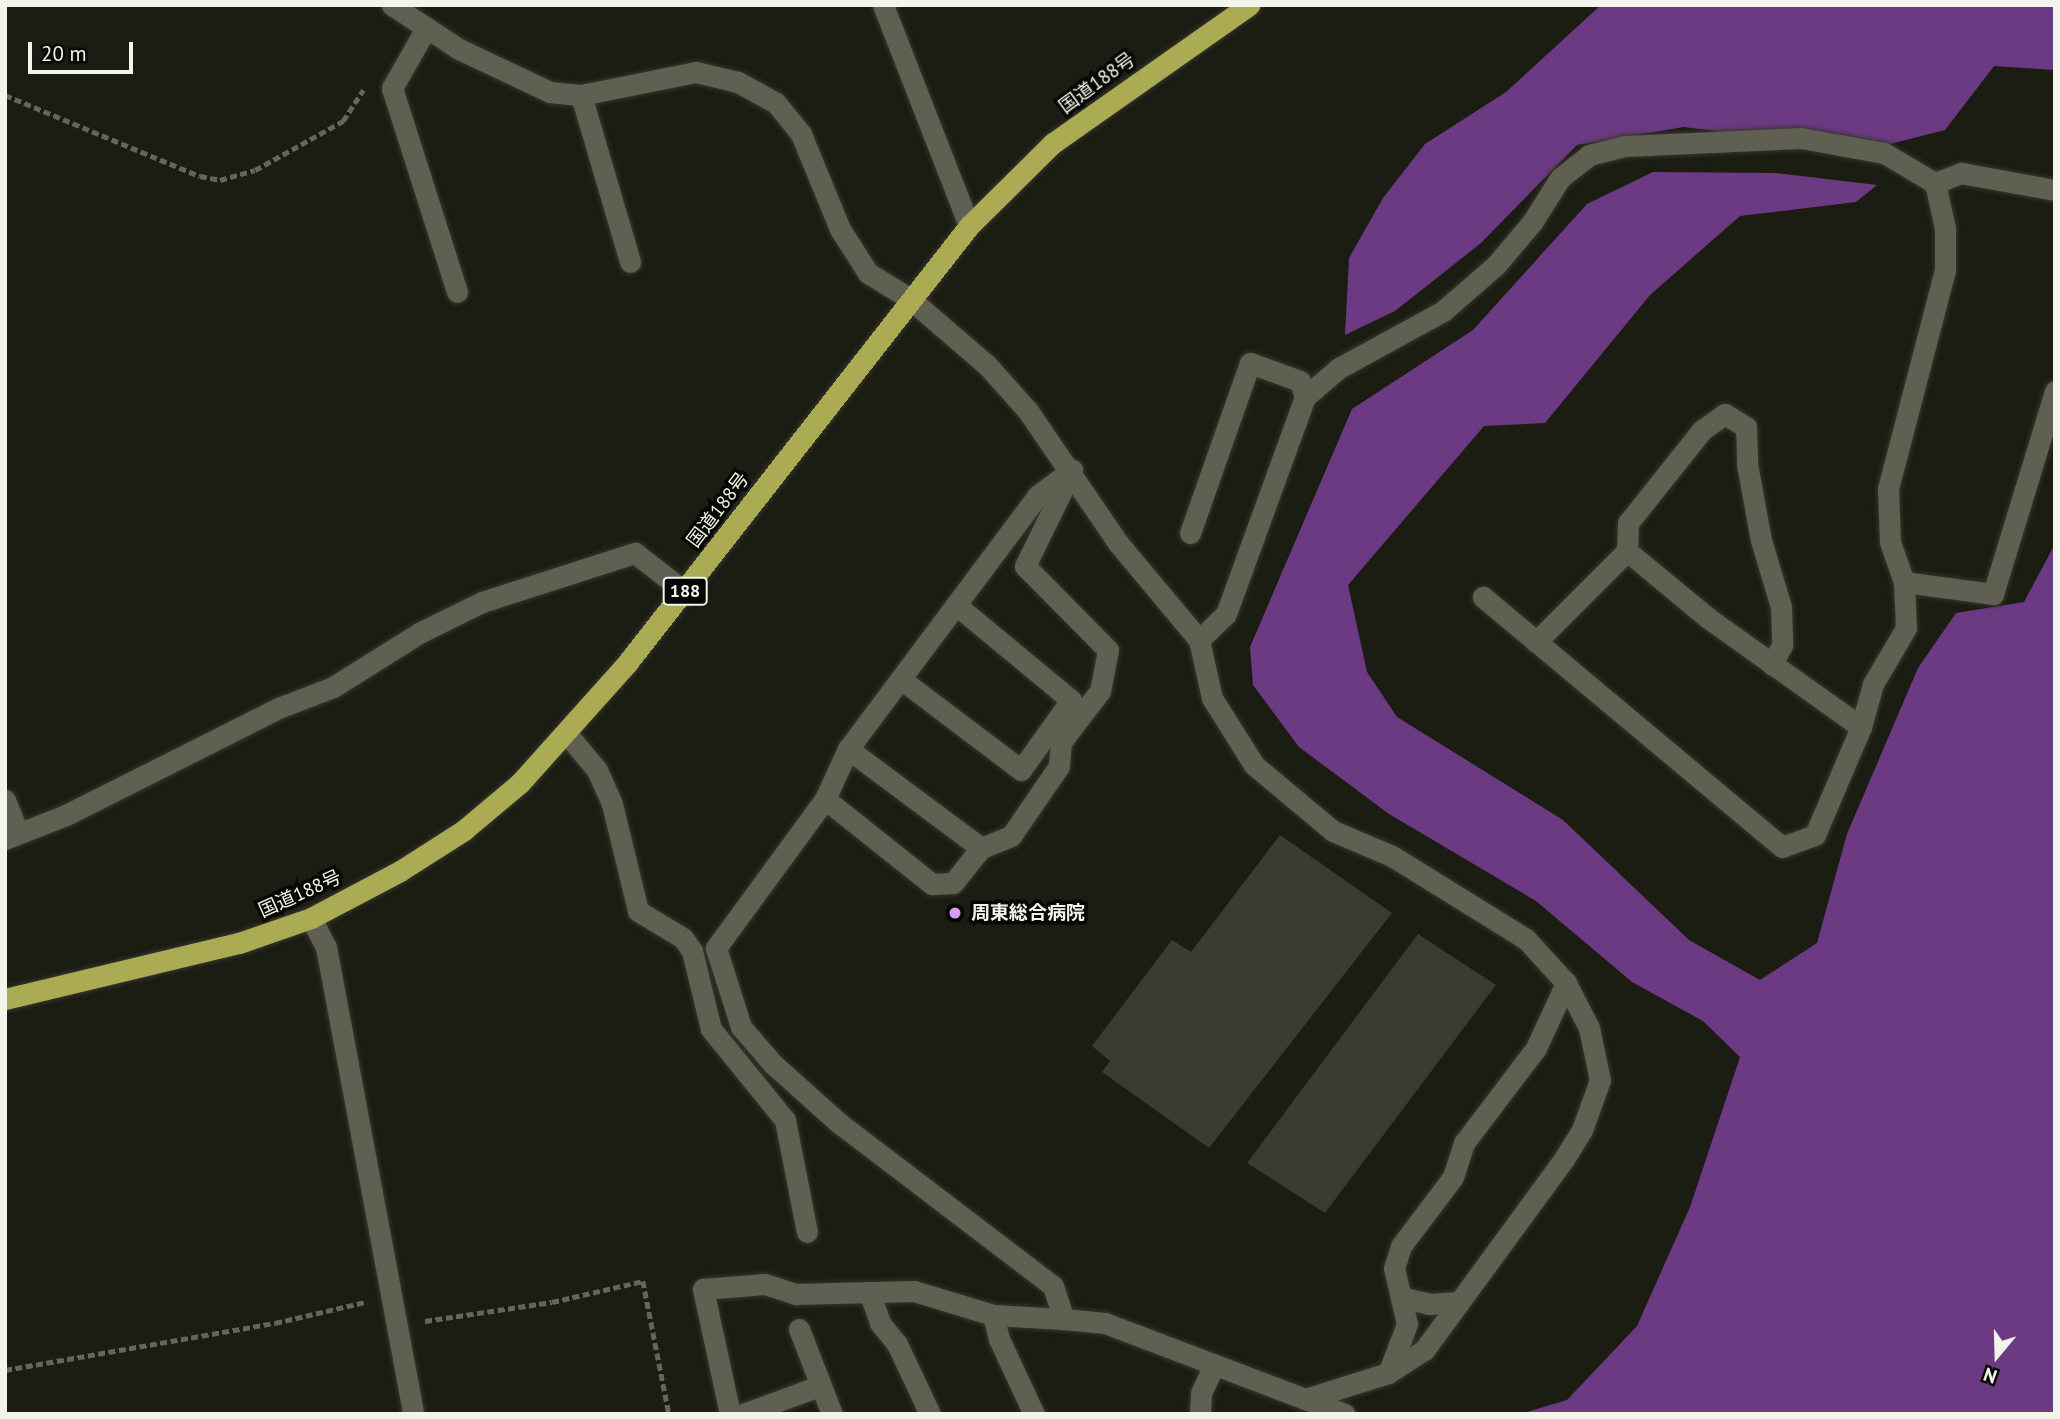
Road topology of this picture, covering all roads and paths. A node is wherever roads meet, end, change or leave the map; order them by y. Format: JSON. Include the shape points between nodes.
{"nodes":[{"id":1,"x":392,"y":5,"type":"edge"},
{"id":2,"x":883,"y":5,"type":"edge"},
{"id":3,"x":1249,"y":5,"type":"edge"},
{"id":4,"x":425,"y":30,"type":"junction"},
{"id":5,"x":366,"y":85,"type":"dead end"},
{"id":6,"x":5,"y":95,"type":"edge"},
{"id":7,"x":581,"y":95,"type":"junction"},
{"id":8,"x":1935,"y":183,"type":"junction"},
{"id":9,"x":2055,"y":190,"type":"edge"},
{"id":10,"x":969,"y":226,"type":"junction"},
{"id":11,"x":630,"y":262,"type":"dead end"},
{"id":12,"x":457,"y":292,"type":"dead end"},
{"id":13,"x":909,"y":298,"type":"junction"},
{"id":14,"x":2055,"y":391,"type":"edge"},
{"id":15,"x":1304,"y":397,"type":"junction"},
{"id":16,"x":1072,"y":470,"type":"junction"},
{"id":17,"x":1190,"y":533,"type":"dead end"},
{"id":18,"x":1627,"y":551,"type":"junction"},
{"id":19,"x":1904,"y":582,"type":"junction"},
{"id":20,"x":684,"y":591,"type":"junction"},
{"id":21,"x":1483,"y":597,"type":"dead end"},
{"id":22,"x":956,"y":605,"type":"junction"},
{"id":23,"x":1199,"y":640,"type":"junction"},
{"id":24,"x":1536,"y":642,"type":"junction"},
{"id":25,"x":1772,"y":665,"type":"junction"},
{"id":26,"x":902,"y":680,"type":"junction"},
{"id":27,"x":1861,"y":727,"type":"junction"},
{"id":28,"x":567,"y":734,"type":"junction"},
{"id":29,"x":848,"y":749,"type":"junction"},
{"id":30,"x":825,"y":799,"type":"junction"},
{"id":31,"x":5,"y":800,"type":"edge"},
{"id":32,"x":12,"y":836,"type":"edge"},
{"id":33,"x":981,"y":848,"type":"junction"},
{"id":34,"x":311,"y":918,"type":"junction"},
{"id":35,"x":1566,"y":983,"type":"junction"},
{"id":36,"x":5,"y":999,"type":"edge"},
{"id":37,"x":807,"y":1232,"type":"dead end"},
{"id":38,"x":869,"y":1292,"type":"junction"},
{"id":39,"x":391,"y":1296,"type":"junction"},
{"id":40,"x":1405,"y":1298,"type":"junction"},
{"id":41,"x":1459,"y":1302,"type":"junction"},
{"id":42,"x":993,"y":1315,"type":"junction"},
{"id":43,"x":1064,"y":1319,"type":"junction"},
{"id":44,"x":397,"y":1326,"type":"junction"},
{"id":45,"x":799,"y":1329,"type":"dead end"},
{"id":46,"x":1213,"y":1365,"type":"junction"},
{"id":47,"x":5,"y":1370,"type":"edge"},
{"id":48,"x":1388,"y":1373,"type":"junction"},
{"id":49,"x":818,"y":1386,"type":"junction"},
{"id":50,"x":1305,"y":1399,"type":"junction"},
{"id":51,"x":413,"y":1414,"type":"edge"},
{"id":52,"x":669,"y":1414,"type":"edge"},
{"id":53,"x":730,"y":1414,"type":"edge"},
{"id":54,"x":743,"y":1414,"type":"edge"},
{"id":55,"x":832,"y":1414,"type":"edge"},
{"id":56,"x":930,"y":1414,"type":"edge"},
{"id":57,"x":1034,"y":1414,"type":"edge"},
{"id":58,"x":1200,"y":1414,"type":"edge"},
{"id":59,"x":1344,"y":1414,"type":"edge"}],
"edges":[{"from":1,"to":4,"type":"street"},
{"from":2,"to":10,"type":"street"},
{"from":3,"to":10,"type":"highway","name":"国道188号","number":"188","via":[[1053,143]]},
{"from":4,"to":7,"type":"street","via":[[550,92]]},
{"from":4,"to":12,"type":"street","via":[[393,88]]},
{"from":5,"to":6,"type":"path","via":[[343,121],[255,170],[220,180],[200,176]]},
{"from":7,"to":11,"type":"street"},
{"from":7,"to":13,"type":"street","via":[[696,72],[738,82],[776,103],[801,134],[839,229],[869,274]]},
{"from":8,"to":9,"type":"street","via":[[1961,173]]},
{"from":8,"to":15,"type":"street","via":[[1884,153],[1801,138],[1625,146],[1589,155],[1560,178],[1533,221],[1496,265],[1461,296],[1443,311],[1339,368]]},
{"from":8,"to":19,"type":"street","via":[[1945,228],[1945,270],[1888,489],[1890,542]]},
{"from":10,"to":13,"type":"highway","name":"国道188号","number":"188"},
{"from":13,"to":16,"type":"street","via":[[987,365]]},
{"from":13,"to":20,"type":"highway","name":"国道188号","number":"188"},
{"from":14,"to":19,"type":"street","via":[[1993,594]]},
{"from":15,"to":17,"type":"street","via":[[1300,381],[1250,363]]},
{"from":15,"to":23,"type":"street","via":[[1226,614]]},
{"from":16,"to":22,"type":"street","via":[[1037,495]]},
{"from":16,"to":23,"type":"street","via":[[1118,543]]},
{"from":16,"to":33,"type":"street","via":[[1025,566],[1108,650],[1100,691],[1061,742],[1059,766],[1011,836]]},
{"from":18,"to":24,"type":"street"},
{"from":18,"to":25,"type":"street"},
{"from":18,"to":25,"type":"street","via":[[1628,523],[1702,430],[1725,414],[1746,427],[1747,464],[1761,540],[1781,607],[1782,645]]},
{"from":19,"to":27,"type":"street","via":[[1906,628],[1873,684]]},
{"from":20,"to":28,"type":"highway","name":"国道188号","number":"188"},
{"from":20,"to":32,"type":"street","via":[[635,553],[482,602],[419,633],[333,687],[281,707],[66,815]]},
{"from":21,"to":24,"type":"street"},
{"from":22,"to":26,"type":"street"},
{"from":22,"to":26,"type":"street","via":[[1071,700],[1021,770]]},
{"from":23,"to":35,"type":"street","via":[[1212,698],[1254,765],[1290,799],[1333,831],[1392,856],[1526,939]]},
{"from":24,"to":27,"type":"street","via":[[1782,847],[1815,835]]},
{"from":25,"to":27,"type":"street"},
{"from":26,"to":29,"type":"street"},
{"from":28,"to":34,"type":"highway","name":"国道188号","number":"188","via":[[520,783],[464,830],[400,871]]},
{"from":28,"to":37,"type":"street","via":[[597,771],[612,803],[638,911],[683,938],[692,951],[711,1029],[785,1120]]},
{"from":29,"to":30,"type":"street"},
{"from":29,"to":33,"type":"street"},
{"from":30,"to":33,"type":"street","via":[[932,884],[953,883]]},
{"from":30,"to":43,"type":"street","via":[[716,948],[741,1027],[839,1123],[1053,1286]]},
{"from":31,"to":32,"type":"street"},
{"from":34,"to":36,"type":"highway","name":"国道188号","number":"188","via":[[239,943]]},
{"from":34,"to":39,"type":"street","via":[[326,947]]},
{"from":35,"to":40,"type":"street","via":[[1536,1048],[1464,1143],[1453,1177],[1401,1247],[1394,1268]]},
{"from":35,"to":41,"type":"street","via":[[1589,1028],[1600,1080],[1582,1130],[1564,1159]]},
{"from":38,"to":42,"type":"street","via":[[914,1291]]},
{"from":38,"to":53,"type":"street","via":[[794,1294],[765,1284],[703,1289]]},
{"from":38,"to":56,"type":"street","via":[[880,1323],[897,1344]]},
{"from":39,"to":44,"type":"street"},
{"from":39,"to":47,"type":"path","via":[[275,1324]]},
{"from":40,"to":41,"type":"street","via":[[1429,1304]]},
{"from":40,"to":48,"type":"street","via":[[1407,1324]]},
{"from":41,"to":48,"type":"street","via":[[1424,1350]]},
{"from":42,"to":43,"type":"street"},
{"from":42,"to":57,"type":"street","via":[[999,1339]]},
{"from":43,"to":46,"type":"street","via":[[1105,1324]]},
{"from":44,"to":51,"type":"street"},
{"from":44,"to":52,"type":"path","via":[[552,1302],[643,1281]]},
{"from":45,"to":49,"type":"street"},
{"from":46,"to":50,"type":"street"},
{"from":46,"to":58,"type":"street","via":[[1201,1392]]},
{"from":48,"to":50,"type":"street"},
{"from":49,"to":54,"type":"street"},
{"from":49,"to":55,"type":"street"},
{"from":50,"to":59,"type":"street"}]}
